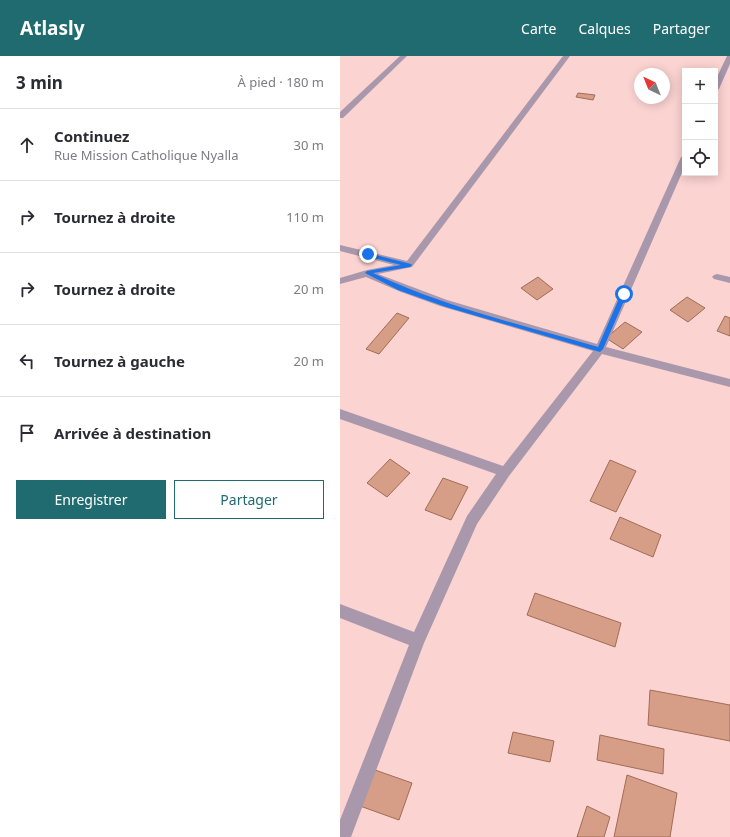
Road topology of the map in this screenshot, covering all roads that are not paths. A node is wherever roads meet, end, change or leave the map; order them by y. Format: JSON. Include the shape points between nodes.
{"nodes":[{"id":1,"x":404,"y":56,"type":"edge"},
{"id":2,"x":567,"y":56,"type":"edge"},
{"id":3,"x":730,"y":56,"type":"edge"},
{"id":4,"x":718,"y":82,"type":"edge"},
{"id":5,"x":340,"y":116,"type":"edge"},
{"id":6,"x":682,"y":164,"type":"edge"},
{"id":7,"x":340,"y":248,"type":"edge"},
{"id":8,"x":410,"y":265,"type":"junction"},
{"id":9,"x":367,"y":273,"type":"junction"},
{"id":10,"x":717,"y":277,"type":"dead end"},
{"id":11,"x":730,"y":280,"type":"edge"},
{"id":12,"x":340,"y":281,"type":"edge"},
{"id":13,"x":600,"y":349,"type":"junction"},
{"id":14,"x":730,"y":383,"type":"edge"},
{"id":15,"x":340,"y":414,"type":"edge"},
{"id":16,"x":505,"y":472,"type":"junction"},
{"id":17,"x":340,"y":611,"type":"edge"},
{"id":18,"x":418,"y":642,"type":"junction"},
{"id":19,"x":342,"y":837,"type":"edge"}],
"edges":[{"from":1,"to":5,"type":"street"},
{"from":2,"to":8,"type":"street"},
{"from":3,"to":4,"type":"street"},
{"from":6,"to":13,"type":"street"},
{"from":7,"to":8,"type":"street"},
{"from":8,"to":9,"type":"street"},
{"from":9,"to":12,"type":"street"},
{"from":9,"to":13,"type":"street","via":[[448,306]]},
{"from":10,"to":11,"type":"street"},
{"from":13,"to":14,"type":"street"},
{"from":13,"to":16,"type":"street"},
{"from":15,"to":16,"type":"street"},
{"from":16,"to":18,"type":"street","via":[[472,520]]},
{"from":17,"to":18,"type":"street"},
{"from":18,"to":19,"type":"street"}]}
